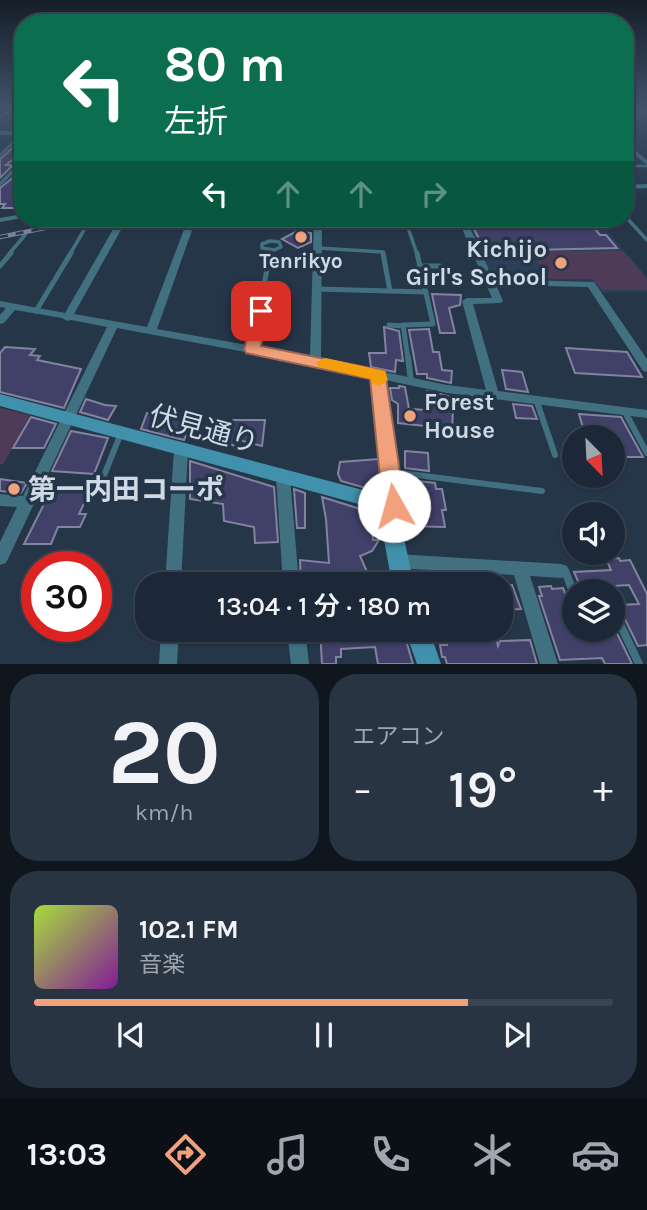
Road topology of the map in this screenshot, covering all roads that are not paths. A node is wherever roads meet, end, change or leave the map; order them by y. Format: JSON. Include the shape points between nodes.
{"nodes":[{"id":1,"x":14,"y":142,"type":"edge"},
{"id":2,"x":0,"y":155,"type":"edge"},
{"id":3,"x":14,"y":170,"type":"edge"},
{"id":4,"x":0,"y":184,"type":"edge"},
{"id":5,"x":13,"y":217,"type":"edge"},
{"id":6,"x":0,"y":220,"type":"edge"},
{"id":7,"x":634,"y":226,"type":"edge"},
{"id":8,"x":85,"y":228,"type":"edge"},
{"id":9,"x":118,"y":228,"type":"edge"},
{"id":10,"x":189,"y":228,"type":"edge"},
{"id":11,"x":318,"y":228,"type":"edge"},
{"id":12,"x":408,"y":228,"type":"edge"},
{"id":13,"x":466,"y":228,"type":"edge"},
{"id":14,"x":25,"y":235,"type":"dead end"},
{"id":15,"x":647,"y":240,"type":"edge"},
{"id":16,"x":318,"y":248,"type":"junction"},
{"id":17,"x":270,"y":251,"type":"dead end"},
{"id":18,"x":0,"y":266,"type":"edge"},
{"id":19,"x":419,"y":266,"type":"junction"},
{"id":20,"x":440,"y":266,"type":"dead end"},
{"id":21,"x":491,"y":282,"type":"junction"},
{"id":22,"x":317,"y":289,"type":"junction"},
{"id":23,"x":390,"y":290,"type":"junction"},
{"id":24,"x":425,"y":292,"type":"junction"},
{"id":25,"x":0,"y":304,"type":"edge"},
{"id":26,"x":12,"y":306,"type":"junction"},
{"id":27,"x":36,"y":311,"type":"junction"},
{"id":28,"x":67,"y":318,"type":"junction"},
{"id":29,"x":0,"y":321,"type":"edge"},
{"id":30,"x":113,"y":325,"type":"junction"},
{"id":31,"x":389,"y":325,"type":"dead end"},
{"id":32,"x":404,"y":326,"type":"junction"},
{"id":33,"x":151,"y":332,"type":"junction"},
{"id":34,"x":252,"y":349,"type":"junction"},
{"id":35,"x":315,"y":361,"type":"junction"},
{"id":36,"x":647,"y":368,"type":"edge"},
{"id":37,"x":379,"y":375,"type":"junction"},
{"id":38,"x":411,"y":382,"type":"junction"},
{"id":39,"x":493,"y":395,"type":"junction"},
{"id":40,"x":0,"y":400,"type":"edge"},
{"id":41,"x":537,"y":402,"type":"junction"},
{"id":42,"x":625,"y":412,"type":"junction"},
{"id":43,"x":647,"y":414,"type":"edge"},
{"id":44,"x":66,"y":418,"type":"junction"},
{"id":45,"x":121,"y":433,"type":"junction"},
{"id":46,"x":181,"y":450,"type":"junction"},
{"id":47,"x":647,"y":453,"type":"edge"},
{"id":48,"x":555,"y":455,"type":"dead end"},
{"id":49,"x":390,"y":471,"type":"junction"},
{"id":50,"x":283,"y":477,"type":"junction"},
{"id":51,"x":103,"y":478,"type":"dead end"},
{"id":52,"x":542,"y":491,"type":"dead end"},
{"id":53,"x":0,"y":500,"type":"edge"},
{"id":54,"x":27,"y":502,"type":"junction"},
{"id":55,"x":394,"y":506,"type":"junction"},
{"id":56,"x":0,"y":558,"type":"edge"},
{"id":57,"x":397,"y":561,"type":"junction"},
{"id":58,"x":520,"y":570,"type":"junction"},
{"id":59,"x":561,"y":570,"type":"joint"},
{"id":60,"x":174,"y":572,"type":"edge"},
{"id":61,"x":289,"y":572,"type":"edge"},
{"id":62,"x":400,"y":572,"type":"edge"},
{"id":63,"x":568,"y":579,"type":"edge"},
{"id":64,"x":625,"y":634,"type":"edge"},
{"id":65,"x":169,"y":642,"type":"edge"},
{"id":66,"x":297,"y":642,"type":"edge"},
{"id":67,"x":421,"y":642,"type":"edge"},
{"id":68,"x":168,"y":664,"type":"edge"},
{"id":69,"x":300,"y":664,"type":"edge"},
{"id":70,"x":429,"y":664,"type":"edge"},
{"id":71,"x":549,"y":664,"type":"edge"},
{"id":72,"x":639,"y":664,"type":"edge"}],
"edges":[{"from":1,"to":2,"type":"lane"},
{"from":3,"to":4,"type":"lane"},
{"from":5,"to":6,"type":"street"},
{"from":7,"to":15,"type":"lane"},
{"from":8,"to":27,"type":"lane"},
{"from":9,"to":28,"type":"street"},
{"from":10,"to":33,"type":"street"},
{"from":11,"to":16,"type":"street"},
{"from":12,"to":19,"type":"lane"},
{"from":13,"to":21,"type":"street"},
{"from":14,"to":18,"type":"lane"},
{"from":16,"to":22,"type":"street"},
{"from":16,"to":23,"type":"lane","via":[[383,252]]},
{"from":17,"to":34,"type":"lane"},
{"from":19,"to":20,"type":"lane"},
{"from":19,"to":24,"type":"lane"},
{"from":21,"to":36,"type":"street","via":[[591,284]]},
{"from":21,"to":39,"type":"street","via":[[498,301],[467,301]]},
{"from":22,"to":23,"type":"lane"},
{"from":22,"to":35,"type":"street"},
{"from":23,"to":24,"type":"lane"},
{"from":24,"to":32,"type":"lane","via":[[433,324]]},
{"from":25,"to":26,"type":"street"},
{"from":26,"to":27,"type":"street"},
{"from":26,"to":29,"type":"street"},
{"from":27,"to":28,"type":"street"},
{"from":28,"to":30,"type":"street"},
{"from":30,"to":33,"type":"street"},
{"from":30,"to":44,"type":"street"},
{"from":31,"to":32,"type":"lane"},
{"from":32,"to":38,"type":"lane"},
{"from":33,"to":34,"type":"street"},
{"from":34,"to":35,"type":"street"},
{"from":35,"to":37,"type":"street"},
{"from":37,"to":38,"type":"street"},
{"from":37,"to":49,"type":"street"},
{"from":38,"to":39,"type":"street"},
{"from":39,"to":41,"type":"street"},
{"from":40,"to":44,"type":"street","name":"伏見通り"},
{"from":41,"to":42,"type":"street"},
{"from":41,"to":48,"type":"lane"},
{"from":42,"to":43,"type":"street"},
{"from":42,"to":47,"type":"lane"},
{"from":44,"to":45,"type":"street","name":"伏見通り"},
{"from":44,"to":54,"type":"street"},
{"from":45,"to":46,"type":"street","name":"伏見通り"},
{"from":45,"to":51,"type":"lane"},
{"from":46,"to":50,"type":"street","name":"伏見通り"},
{"from":46,"to":60,"type":"street"},
{"from":49,"to":52,"type":"lane"},
{"from":49,"to":55,"type":"street"},
{"from":50,"to":55,"type":"street","name":"伏見通り"},
{"from":50,"to":61,"type":"street"},
{"from":53,"to":54,"type":"street"},
{"from":54,"to":56,"type":"street"},
{"from":55,"to":57,"type":"street"},
{"from":57,"to":58,"type":"street"},
{"from":57,"to":62,"type":"street"},
{"from":58,"to":59,"type":"street"},
{"from":58,"to":71,"type":"street"},
{"from":59,"to":63,"type":"lane"},
{"from":64,"to":72,"type":"lane"},
{"from":65,"to":68,"type":"street"},
{"from":66,"to":69,"type":"street"},
{"from":67,"to":70,"type":"street"}]}
